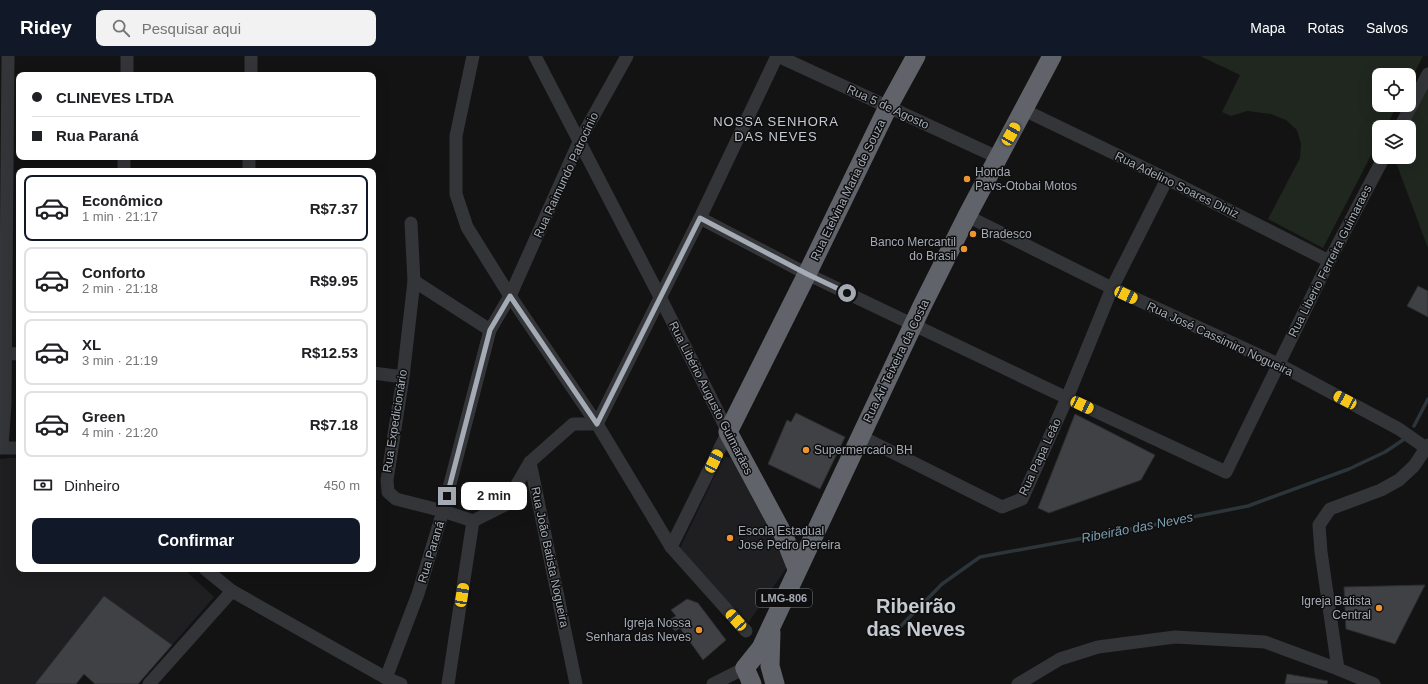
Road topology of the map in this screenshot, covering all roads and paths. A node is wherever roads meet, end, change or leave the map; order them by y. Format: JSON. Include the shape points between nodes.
{"nodes":[{"id":1,"x":8,"y":56,"type":"edge"},
{"id":2,"x":127,"y":56,"type":"edge"},
{"id":3,"x":251,"y":56,"type":"edge"},
{"id":4,"x":535,"y":56,"type":"edge"},
{"id":5,"x":626,"y":56,"type":"edge"},
{"id":6,"x":778,"y":56,"type":"edge"},
{"id":7,"x":916,"y":56,"type":"edge"},
{"id":8,"x":1052,"y":56,"type":"edge"},
{"id":9,"x":472,"y":57,"type":"edge"},
{"id":10,"x":127,"y":72,"type":"edge"},
{"id":11,"x":251,"y":72,"type":"edge"},
{"id":12,"x":1428,"y":74,"type":"edge"},
{"id":13,"x":888,"y":107,"type":"junction"},
{"id":14,"x":1024,"y":110,"type":"junction"},
{"id":15,"x":1404,"y":120,"type":"edge"},
{"id":16,"x":579,"y":142,"type":"junction"},
{"id":17,"x":997,"y":157,"type":"junction"},
{"id":18,"x":1380,"y":164,"type":"edge"},
{"id":19,"x":1167,"y":179,"type":"junction"},
{"id":20,"x":967,"y":216,"type":"junction"},
{"id":21,"x":700,"y":218,"type":"junction"},
{"id":22,"x":411,"y":223,"type":"dead end"},
{"id":23,"x":1329,"y":261,"type":"junction"},
{"id":24,"x":807,"y":274,"type":"junction"},
{"id":25,"x":414,"y":281,"type":"junction"},
{"id":26,"x":1112,"y":288,"type":"junction"},
{"id":27,"x":510,"y":296,"type":"junction"},
{"id":28,"x":660,"y":297,"type":"junction"},
{"id":29,"x":913,"y":325,"type":"junction"},
{"id":30,"x":490,"y":330,"type":"junction"},
{"id":31,"x":2,"y":354,"type":"edge"},
{"id":32,"x":16,"y":354,"type":"edge"},
{"id":33,"x":1278,"y":364,"type":"junction"},
{"id":34,"x":376,"y":373,"type":"edge"},
{"id":35,"x":403,"y":377,"type":"junction"},
{"id":36,"x":1067,"y":398,"type":"junction"},
{"id":37,"x":597,"y":424,"type":"junction"},
{"id":38,"x":728,"y":432,"type":"junction"},
{"id":39,"x":860,"y":436,"type":"junction"},
{"id":40,"x":1427,"y":446,"type":"edge"},
{"id":41,"x":1,"y":447,"type":"edge"},
{"id":42,"x":16,"y":448,"type":"edge"},
{"id":43,"x":530,"y":462,"type":"junction"},
{"id":44,"x":443,"y":511,"type":"junction"},
{"id":45,"x":473,"y":521,"type":"junction"},
{"id":46,"x":816,"y":530,"type":"junction"},
{"id":47,"x":784,"y":536,"type":"junction"},
{"id":48,"x":672,"y":547,"type":"junction"},
{"id":49,"x":797,"y":570,"type":"junction"},
{"id":50,"x":219,"y":575,"type":"edge"},
{"id":51,"x":232,"y":591,"type":"junction"},
{"id":52,"x":771,"y":626,"type":"junction"},
{"id":53,"x":746,"y":631,"type":"dead end"},
{"id":54,"x":770,"y":666,"type":"junction"},
{"id":55,"x":1338,"y":669,"type":"junction"},
{"id":56,"x":749,"y":676,"type":"edge"},
{"id":57,"x":386,"y":678,"type":"junction"},
{"id":58,"x":149,"y":684,"type":"edge"},
{"id":59,"x":402,"y":684,"type":"edge"},
{"id":60,"x":448,"y":684,"type":"edge"},
{"id":61,"x":576,"y":684,"type":"edge"},
{"id":62,"x":713,"y":684,"type":"edge"},
{"id":63,"x":775,"y":684,"type":"edge"},
{"id":64,"x":1018,"y":684,"type":"edge"},
{"id":65,"x":1373,"y":684,"type":"edge"}],
"edges":[{"from":1,"to":31,"type":"street"},
{"from":2,"to":10,"type":"street"},
{"from":3,"to":11,"type":"street"},
{"from":4,"to":16,"type":"street","name":"Rua Libério Augusto Guimarães"},
{"from":5,"to":16,"type":"street","name":"Rua Raimundo Patrocinio"},
{"from":6,"to":13,"type":"street","name":"Rua 5 de Agosto"},
{"from":6,"to":21,"type":"street"},
{"from":7,"to":13,"type":"highway","name":"Rua Etelvina Maria de Souza"},
{"from":8,"to":14,"type":"highway","name":"Rua Ari Teixeira da Costa","number":"LMG-806"},
{"from":9,"to":27,"type":"street","via":[[456,136],[456,194],[467,227]]},
{"from":12,"to":15,"type":"street"},
{"from":13,"to":17,"type":"street","name":"Rua 5 de Agosto"},
{"from":13,"to":24,"type":"highway","name":"Rua Etelvina Maria de Souza"},
{"from":14,"to":17,"type":"highway","name":"Rua Ari Teixeira da Costa","number":"LMG-806"},
{"from":14,"to":19,"type":"street","name":"Rua Adelino Soares Diniz"},
{"from":16,"to":27,"type":"street","name":"Rua Raimundo Patrocinio"},
{"from":16,"to":28,"type":"street","name":"Rua Libério Augusto Guimarães"},
{"from":17,"to":20,"type":"highway","name":"Rua Ari Teixeira da Costa","number":"LMG-806"},
{"from":18,"to":23,"type":"street","name":"Rua Liberio Ferreira Guimaraes"},
{"from":19,"to":23,"type":"street","name":"Rua Adelino Soares Diniz"},
{"from":19,"to":26,"type":"street","name":"Rua Papa Leão"},
{"from":20,"to":26,"type":"street","name":"Rua José Cassimiro Nogueira"},
{"from":20,"to":29,"type":"highway","name":"Rua Ari Teixeira da Costa","number":"LMG-806"},
{"from":21,"to":24,"type":"street"},
{"from":21,"to":28,"type":"street"},
{"from":22,"to":25,"type":"street","name":"Rua Expedicionário"},
{"from":23,"to":33,"type":"street","name":"Rua Liberio Ferreira Guimaraes"},
{"from":24,"to":29,"type":"street"},
{"from":24,"to":38,"type":"highway","name":"Rua Etelvina Maria de Souza"},
{"from":25,"to":30,"type":"street"},
{"from":25,"to":35,"type":"street","name":"Rua Expedicionário"},
{"from":26,"to":33,"type":"street","name":"Rua José Cassimiro Nogueira"},
{"from":26,"to":36,"type":"street","name":"Rua Papa Leão"},
{"from":27,"to":30,"type":"street","name":"Rua Paraná"},
{"from":27,"to":37,"type":"street"},
{"from":28,"to":37,"type":"street"},
{"from":28,"to":38,"type":"street","name":"Rua Libério Augusto Guimarães"},
{"from":29,"to":36,"type":"street"},
{"from":29,"to":39,"type":"highway","name":"Rua Ari Teixeira da Costa","number":"LMG-806"},
{"from":30,"to":44,"type":"street","name":"Rua Paraná"},
{"from":31,"to":32,"type":"street"},
{"from":31,"to":41,"type":"street","via":[[5,404]]},
{"from":33,"to":36,"type":"street","name":"Rua Liberio Ferreira Guimaraes","via":[[1226,472]]},
{"from":33,"to":40,"type":"street","name":"Rua José Cassimiro Nogueira"},
{"from":34,"to":35,"type":"street"},
{"from":35,"to":44,"type":"street","name":"Rua Expedicionário","via":[[386,480],[388,492],[396,499]]},
{"from":36,"to":39,"type":"street","name":"Rua Papa Leão","via":[[1022,499],[1002,507]]},
{"from":37,"to":43,"type":"street","via":[[573,424]]},
{"from":37,"to":48,"type":"street"},
{"from":38,"to":47,"type":"highway","name":"Rua Libério Augusto Guimarães"},
{"from":38,"to":48,"type":"street"},
{"from":39,"to":46,"type":"highway","name":"Rua Ari Teixeira da Costa","number":"LMG-806"},
{"from":40,"to":55,"type":"street","via":[[1414,466],[1399,480],[1380,490],[1330,508],[1319,525]]},
{"from":41,"to":42,"type":"street"},
{"from":43,"to":45,"type":"street","via":[[505,505]]},
{"from":43,"to":61,"type":"street","name":"Rua João Batista Nogueira"},
{"from":44,"to":45,"type":"street","name":"Rua Expedicionário"},
{"from":44,"to":57,"type":"street","name":"Rua Paraná","via":[[418,594]]},
{"from":45,"to":60,"type":"street"},
{"from":46,"to":47,"type":"highway"},
{"from":46,"to":49,"type":"highway","name":"Rua Ari Teixeira da Costa","number":"LMG-806"},
{"from":47,"to":49,"type":"highway","name":"Rua Libério Augusto Guimarães"},
{"from":48,"to":53,"type":"street"},
{"from":49,"to":52,"type":"highway","name":"Rua Ari Teixeira da Costa","number":"LMG-806"},
{"from":50,"to":51,"type":"street"},
{"from":51,"to":57,"type":"street"},
{"from":51,"to":58,"type":"street"},
{"from":52,"to":54,"type":"highway","number":"LMG-806"},
{"from":52,"to":56,"type":"highway","name":"Rua Ari Teixeira da Costa","number":"LMG-806"},
{"from":54,"to":56,"type":"highway"},
{"from":54,"to":63,"type":"highway","number":"LMG-806"},
{"from":55,"to":64,"type":"street","via":[[1265,642],[1175,637],[1098,647],[1060,659]]},
{"from":55,"to":65,"type":"street"},
{"from":56,"to":62,"type":"street"},
{"from":57,"to":59,"type":"street"}]}
